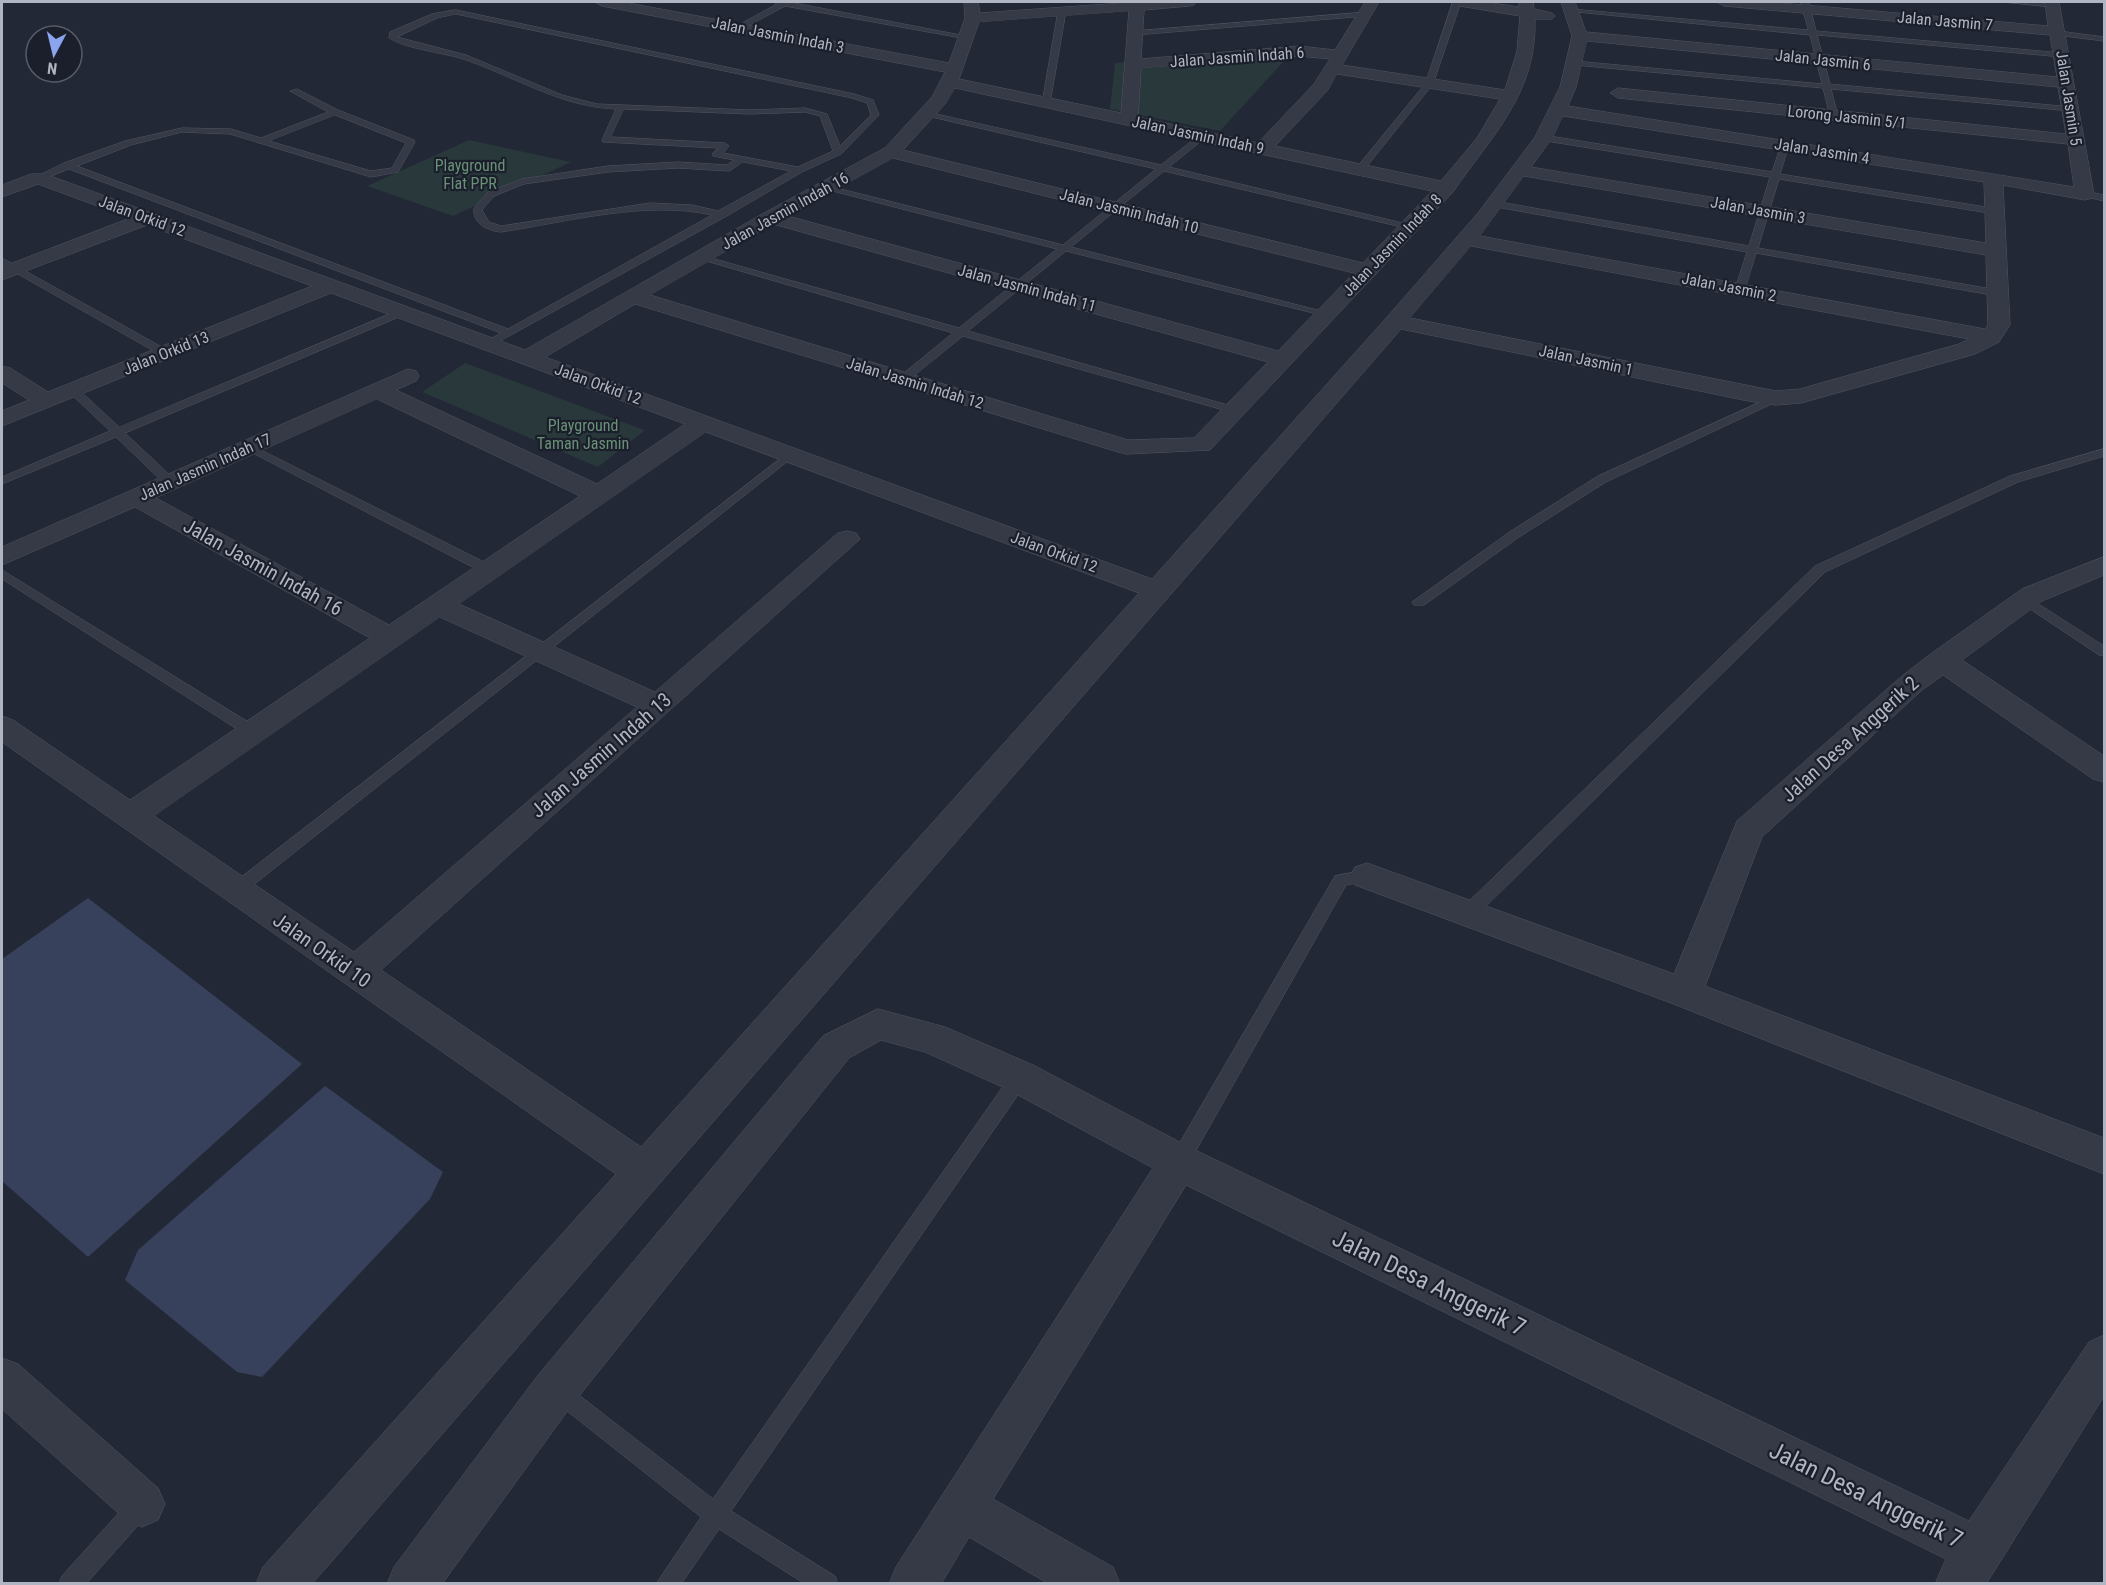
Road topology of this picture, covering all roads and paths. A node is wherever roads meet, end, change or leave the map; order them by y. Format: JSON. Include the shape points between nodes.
{"nodes":[{"id":1,"x":602,"y":2,"type":"edge"},
{"id":2,"x":782,"y":2,"type":"edge"},
{"id":3,"x":1182,"y":2,"type":"edge"},
{"id":4,"x":1459,"y":2,"type":"edge"},
{"id":5,"x":1724,"y":2,"type":"edge"},
{"id":6,"x":2007,"y":2,"type":"edge"},
{"id":7,"x":2053,"y":3,"type":"edge"},
{"id":8,"x":1118,"y":4,"type":"edge"},
{"id":9,"x":1806,"y":5,"type":"edge"},
{"id":10,"x":967,"y":6,"type":"edge"},
{"id":11,"x":1137,"y":6,"type":"junction"},
{"id":12,"x":1527,"y":7,"type":"edge"},
{"id":13,"x":1369,"y":8,"type":"edge"},
{"id":14,"x":1062,"y":11,"type":"junction"},
{"id":15,"x":1574,"y":26,"type":"edge"},
{"id":16,"x":739,"y":27,"type":"junction"},
{"id":17,"x":1813,"y":32,"type":"junction"},
{"id":18,"x":2059,"y":32,"type":"junction"},
{"id":19,"x":1135,"y":33,"type":"junction"},
{"id":20,"x":967,"y":37,"type":"junction"},
{"id":21,"x":2104,"y":39,"type":"edge"},
{"id":22,"x":2062,"y":55,"type":"junction"},
{"id":23,"x":1819,"y":59,"type":"junction"},
{"id":24,"x":1337,"y":62,"type":"junction"},
{"id":25,"x":1133,"y":64,"type":"junction"},
{"id":26,"x":952,"y":75,"type":"junction"},
{"id":27,"x":2067,"y":83,"type":"junction"},
{"id":28,"x":1430,"y":84,"type":"junction"},
{"id":29,"x":1826,"y":86,"type":"junction"},
{"id":30,"x":294,"y":91,"type":"dead end"},
{"id":31,"x":1618,"y":93,"type":"dead end"},
{"id":32,"x":1511,"y":96,"type":"junction"},
{"id":33,"x":1046,"y":103,"type":"junction"},
{"id":34,"x":621,"y":107,"type":"junction"},
{"id":35,"x":2071,"y":109,"type":"junction"},
{"id":36,"x":1558,"y":110,"type":"junction"},
{"id":37,"x":335,"y":112,"type":"junction"},
{"id":38,"x":926,"y":113,"type":"junction"},
{"id":39,"x":1834,"y":116,"type":"junction"},
{"id":40,"x":1129,"y":120,"type":"junction"},
{"id":41,"x":1202,"y":136,"type":"junction"},
{"id":42,"x":1543,"y":138,"type":"junction"},
{"id":43,"x":261,"y":141,"type":"junction"},
{"id":44,"x":2076,"y":141,"type":"junction"},
{"id":45,"x":1785,"y":145,"type":"junction"},
{"id":46,"x":1262,"y":149,"type":"junction"},
{"id":47,"x":838,"y":152,"type":"junction"},
{"id":48,"x":891,"y":152,"type":"junction"},
{"id":49,"x":741,"y":158,"type":"junction"},
{"id":50,"x":67,"y":165,"type":"junction"},
{"id":51,"x":1162,"y":168,"type":"junction"},
{"id":52,"x":799,"y":170,"type":"junction"},
{"id":53,"x":1360,"y":170,"type":"junction"},
{"id":54,"x":1519,"y":170,"type":"junction"},
{"id":55,"x":1776,"y":176,"type":"junction"},
{"id":56,"x":38,"y":178,"type":"junction"},
{"id":57,"x":1993,"y":178,"type":"junction"},
{"id":58,"x":828,"y":187,"type":"junction"},
{"id":59,"x":1446,"y":188,"type":"junction"},
{"id":60,"x":2,"y":190,"type":"edge"},
{"id":61,"x":2085,"y":194,"type":"junction"},
{"id":62,"x":2104,"y":198,"type":"edge"},
{"id":63,"x":1494,"y":204,"type":"junction"},
{"id":64,"x":1114,"y":207,"type":"junction"},
{"id":65,"x":1995,"y":211,"type":"junction"},
{"id":66,"x":1764,"y":212,"type":"junction"},
{"id":67,"x":722,"y":216,"type":"junction"},
{"id":68,"x":771,"y":217,"type":"junction"},
{"id":69,"x":148,"y":218,"type":"junction"},
{"id":70,"x":1410,"y":226,"type":"junction"},
{"id":71,"x":1466,"y":239,"type":"junction"},
{"id":72,"x":1065,"y":247,"type":"junction"},
{"id":73,"x":1752,"y":250,"type":"junction"},
{"id":74,"x":1996,"y":251,"type":"junction"},
{"id":75,"x":701,"y":258,"type":"junction"},
{"id":76,"x":296,"y":266,"type":"junction"},
{"id":77,"x":6,"y":268,"type":"edge"},
{"id":78,"x":1368,"y":270,"type":"junction"},
{"id":79,"x":329,"y":274,"type":"junction"},
{"id":80,"x":1018,"y":286,"type":"junction"},
{"id":81,"x":1740,"y":289,"type":"junction"},
{"id":82,"x":1997,"y":293,"type":"junction"},
{"id":83,"x":633,"y":297,"type":"junction"},
{"id":84,"x":402,"y":312,"type":"junction"},
{"id":85,"x":1324,"y":315,"type":"junction"},
{"id":86,"x":1396,"y":321,"type":"junction"},
{"id":87,"x":510,"y":333,"type":"junction"},
{"id":88,"x":960,"y":333,"type":"junction"},
{"id":89,"x":1991,"y":337,"type":"junction"},
{"id":90,"x":489,"y":344,"type":"junction"},
{"id":91,"x":165,"y":353,"type":"junction"},
{"id":92,"x":527,"y":358,"type":"junction"},
{"id":93,"x":1283,"y":359,"type":"junction"},
{"id":94,"x":2,"y":373,"type":"edge"},
{"id":95,"x":408,"y":376,"type":"dead end"},
{"id":96,"x":903,"y":379,"type":"junction"},
{"id":97,"x":74,"y":390,"type":"junction"},
{"id":98,"x":377,"y":390,"type":"junction"},
{"id":99,"x":1776,"y":398,"type":"junction"},
{"id":100,"x":46,"y":401,"type":"junction"},
{"id":101,"x":1234,"y":410,"type":"junction"},
{"id":102,"x":2,"y":419,"type":"edge"},
{"id":103,"x":703,"y":423,"type":"junction"},
{"id":104,"x":118,"y":432,"type":"junction"},
{"id":105,"x":1201,"y":445,"type":"joint"},
{"id":106,"x":249,"y":447,"type":"junction"},
{"id":107,"x":2104,"y":452,"type":"edge"},
{"id":108,"x":789,"y":455,"type":"junction"},
{"id":109,"x":2,"y":482,"type":"edge"},
{"id":110,"x":170,"y":482,"type":"junction"},
{"id":111,"x":598,"y":495,"type":"junction"},
{"id":112,"x":136,"y":498,"type":"junction"},
{"id":113,"x":848,"y":539,"type":"dead end"},
{"id":114,"x":2,"y":557,"type":"edge"},
{"id":115,"x":2104,"y":565,"type":"edge"},
{"id":116,"x":489,"y":570,"type":"junction"},
{"id":117,"x":2,"y":574,"type":"edge"},
{"id":118,"x":1157,"y":590,"type":"junction"},
{"id":119,"x":2026,"y":600,"type":"junction"},
{"id":120,"x":1419,"y":602,"type":"dead end"},
{"id":121,"x":438,"y":605,"type":"junction"},
{"id":122,"x":390,"y":637,"type":"junction"},
{"id":123,"x":539,"y":651,"type":"junction"},
{"id":124,"x":2104,"y":652,"type":"edge"},
{"id":125,"x":1942,"y":660,"type":"junction"},
{"id":126,"x":658,"y":705,"type":"junction"},
{"id":127,"x":2,"y":727,"type":"edge"},
{"id":128,"x":253,"y":732,"type":"junction"},
{"id":129,"x":2104,"y":771,"type":"edge"},
{"id":130,"x":130,"y":816,"type":"junction"},
{"id":131,"x":1367,"y":876,"type":"joint"},
{"id":132,"x":236,"y":890,"type":"junction"},
{"id":133,"x":1468,"y":913,"type":"junction"},
{"id":134,"x":355,"y":972,"type":"junction"},
{"id":135,"x":1684,"y":993,"type":"junction"},
{"id":136,"x":1020,"y":1077,"type":"junction"},
{"id":137,"x":2104,"y":1156,"type":"edge"},
{"id":138,"x":1179,"y":1162,"type":"junction"},
{"id":139,"x":644,"y":1171,"type":"junction"},
{"id":140,"x":2104,"y":1357,"type":"edge"},
{"id":141,"x":2,"y":1380,"type":"edge"},
{"id":142,"x":555,"y":1390,"type":"junction"},
{"id":143,"x":142,"y":1504,"type":"joint"},
{"id":144,"x":962,"y":1507,"type":"junction"},
{"id":145,"x":715,"y":1514,"type":"junction"},
{"id":146,"x":1969,"y":1567,"type":"edge"},
{"id":147,"x":70,"y":1584,"type":"edge"},
{"id":148,"x":280,"y":1584,"type":"edge"},
{"id":149,"x":411,"y":1584,"type":"edge"},
{"id":150,"x":667,"y":1584,"type":"edge"},
{"id":151,"x":827,"y":1584,"type":"edge"},
{"id":152,"x":913,"y":1584,"type":"edge"},
{"id":153,"x":1096,"y":1584,"type":"edge"}],
"edges":[{"from":1,"to":16,"type":"street","name":"Jalan Jasmin Indah 3"},
{"from":2,"to":16,"type":"lane"},
{"from":2,"to":20,"type":"lane"},
{"from":3,"to":11,"type":"street"},
{"from":4,"to":12,"type":"street","name":"Jalan Jasmin 6"},
{"from":4,"to":28,"type":"lane"},
{"from":5,"to":9,"type":"street","name":"Jalan Jasmin 7"},
{"from":6,"to":7,"type":"lane"},
{"from":7,"to":18,"type":"street","name":"Jalan Jasmin 5"},
{"from":8,"to":11,"type":"street"},
{"from":8,"to":14,"type":"street"},
{"from":9,"to":17,"type":"lane"},
{"from":9,"to":18,"type":"street","name":"Jalan Jasmin 7"},
{"from":10,"to":14,"type":"street"},
{"from":10,"to":20,"type":"street","name":"Jalan Jasmin Indah 16"},
{"from":11,"to":19,"type":"street"},
{"from":12,"to":15,"type":"street","name":"Jalan Jasmin 6"},
{"from":12,"to":32,"type":"street","name":"Jalan Jasmin Indah 8","via":[[1526,43]]},
{"from":13,"to":19,"type":"lane"},
{"from":13,"to":24,"type":"street"},
{"from":14,"to":33,"type":"lane"},
{"from":15,"to":17,"type":"lane"},
{"from":15,"to":23,"type":"street","name":"Jalan Jasmin 6"},
{"from":15,"to":29,"type":"lane"},
{"from":15,"to":36,"type":"street"},
{"from":16,"to":26,"type":"street","name":"Jalan Jasmin Indah 3"},
{"from":17,"to":22,"type":"lane"},
{"from":17,"to":23,"type":"lane"},
{"from":18,"to":21,"type":"lane"},
{"from":18,"to":22,"type":"street","name":"Jalan Jasmin 5"},
{"from":19,"to":25,"type":"street"},
{"from":20,"to":26,"type":"street","name":"Jalan Jasmin Indah 16"},
{"from":22,"to":27,"type":"street","name":"Jalan Jasmin 5"},
{"from":23,"to":27,"type":"street","name":"Jalan Jasmin 6"},
{"from":23,"to":29,"type":"lane"},
{"from":24,"to":25,"type":"street","name":"Jalan Jasmin Indah 6","via":[[1299,51]]},
{"from":24,"to":28,"type":"street","name":"Jalan Jasmin Indah 6"},
{"from":24,"to":46,"type":"street","via":[[1322,87]]},
{"from":25,"to":40,"type":"street"},
{"from":26,"to":33,"type":"street","name":"Jalan Jasmin Indah 9"},
{"from":26,"to":38,"type":"street","name":"Jalan Jasmin Indah 16","via":[[939,100]]},
{"from":27,"to":35,"type":"street","name":"Jalan Jasmin 5"},
{"from":28,"to":32,"type":"street","name":"Jalan Jasmin Indah 6"},
{"from":28,"to":53,"type":"lane"},
{"from":29,"to":35,"type":"lane"},
{"from":29,"to":39,"type":"lane"},
{"from":30,"to":37,"type":"lane"},
{"from":31,"to":39,"type":"street","name":"Lorong Jasmin 5/1"},
{"from":32,"to":59,"type":"street","name":"Jalan Jasmin Indah 8"},
{"from":33,"to":40,"type":"street","name":"Jalan Jasmin Indah 9"},
{"from":34,"to":47,"type":"lane","via":[[805,110],[823,114]]},
{"from":34,"to":47,"type":"lane","via":[[558,97],[501,71],[393,38],[393,34],[435,16],[456,12],[870,102],[875,115]]},
{"from":34,"to":49,"type":"lane","via":[[606,141],[725,146],[716,154]]},
{"from":35,"to":44,"type":"street","name":"Jalan Jasmin 5"},
{"from":36,"to":42,"type":"street"},
{"from":36,"to":45,"type":"street","name":"Jalan Jasmin 4"},
{"from":37,"to":43,"type":"lane"},
{"from":37,"to":43,"type":"lane","via":[[411,142],[395,170],[371,174]]},
{"from":38,"to":48,"type":"street","name":"Jalan Jasmin Indah 16"},
{"from":38,"to":51,"type":"lane"},
{"from":39,"to":44,"type":"street","name":"Lorong Jasmin 5/1"},
{"from":40,"to":41,"type":"street","name":"Jalan Jasmin Indah 9"},
{"from":41,"to":46,"type":"street","name":"Jalan Jasmin Indah 9"},
{"from":41,"to":51,"type":"lane"},
{"from":42,"to":54,"type":"street"},
{"from":42,"to":55,"type":"lane"},
{"from":43,"to":50,"type":"lane","via":[[231,132],[182,130],[128,143]]},
{"from":44,"to":61,"type":"street","name":"Jalan Jasmin 5"},
{"from":45,"to":55,"type":"lane"},
{"from":45,"to":57,"type":"street","name":"Jalan Jasmin 4"},
{"from":46,"to":53,"type":"street","name":"Jalan Jasmin Indah 9"},
{"from":47,"to":52,"type":"lane"},
{"from":48,"to":58,"type":"street","name":"Jalan Jasmin Indah 16"},
{"from":48,"to":64,"type":"street","name":"Jalan Jasmin Indah 10"},
{"from":49,"to":52,"type":"lane"},
{"from":49,"to":67,"type":"lane","via":[[729,168],[678,165],[608,169],[522,182],[491,194],[477,210],[479,219],[488,227],[501,230],[650,206],[692,208]]},
{"from":50,"to":56,"type":"lane"},
{"from":50,"to":76,"type":"lane"},
{"from":51,"to":64,"type":"lane"},
{"from":51,"to":70,"type":"lane"},
{"from":52,"to":67,"type":"lane"},
{"from":53,"to":59,"type":"street","name":"Jalan Jasmin Indah 9"},
{"from":54,"to":63,"type":"street"},
{"from":54,"to":66,"type":"street","name":"Jalan Jasmin 3"},
{"from":55,"to":65,"type":"lane"},
{"from":55,"to":66,"type":"lane"},
{"from":56,"to":60,"type":"street"},
{"from":56,"to":69,"type":"street","name":"Jalan Orkid 12"},
{"from":57,"to":61,"type":"street","name":"Jalan Jasmin 4"},
{"from":57,"to":65,"type":"street"},
{"from":58,"to":68,"type":"street","name":"Jalan Jasmin Indah 16"},
{"from":58,"to":72,"type":"lane"},
{"from":59,"to":70,"type":"street","name":"Jalan Jasmin Indah 8"},
{"from":61,"to":62,"type":"lane"},
{"from":63,"to":71,"type":"street"},
{"from":63,"to":73,"type":"lane"},
{"from":64,"to":72,"type":"lane"},
{"from":64,"to":78,"type":"street","name":"Jalan Jasmin Indah 10"},
{"from":65,"to":74,"type":"street"},
{"from":66,"to":73,"type":"lane"},
{"from":66,"to":74,"type":"street","name":"Jalan Jasmin 3"},
{"from":67,"to":87,"type":"lane"},
{"from":68,"to":75,"type":"street","name":"Jalan Jasmin Indah 16"},
{"from":68,"to":80,"type":"street","name":"Jalan Jasmin Indah 11"},
{"from":69,"to":76,"type":"street","name":"Jalan Orkid 12"},
{"from":69,"to":77,"type":"street"},
{"from":70,"to":78,"type":"street","name":"Jalan Jasmin Indah 8"},
{"from":71,"to":81,"type":"street","name":"Jalan Jasmin 2"},
{"from":71,"to":86,"type":"street"},
{"from":72,"to":80,"type":"lane"},
{"from":72,"to":85,"type":"lane"},
{"from":73,"to":81,"type":"lane"},
{"from":73,"to":82,"type":"lane"},
{"from":74,"to":82,"type":"street"},
{"from":75,"to":83,"type":"street","name":"Jalan Jasmin Indah 16"},
{"from":75,"to":88,"type":"lane"},
{"from":76,"to":79,"type":"street","name":"Jalan Orkid 12"},
{"from":77,"to":91,"type":"lane"},
{"from":78,"to":85,"type":"street","name":"Jalan Jasmin Indah 8"},
{"from":79,"to":84,"type":"street","name":"Jalan Orkid 12"},
{"from":79,"to":87,"type":"lane"},
{"from":79,"to":91,"type":"street","name":"Jalan Orkid 13"},
{"from":80,"to":88,"type":"lane"},
{"from":80,"to":93,"type":"street","name":"Jalan Jasmin Indah 11"},
{"from":81,"to":89,"type":"street","name":"Jalan Jasmin 2"},
{"from":82,"to":89,"type":"street","via":[[1999,325]]},
{"from":83,"to":92,"type":"street","name":"Jalan Jasmin Indah 16"},
{"from":83,"to":96,"type":"street","name":"Jalan Jasmin Indah 12"},
{"from":84,"to":90,"type":"street","name":"Jalan Orkid 12"},
{"from":84,"to":104,"type":"lane"},
{"from":85,"to":93,"type":"street","name":"Jalan Jasmin Indah 8"},
{"from":86,"to":99,"type":"street","name":"Jalan Jasmin 1"},
{"from":86,"to":118,"type":"street"},
{"from":87,"to":90,"type":"lane"},
{"from":88,"to":96,"type":"lane"},
{"from":88,"to":101,"type":"lane"},
{"from":89,"to":99,"type":"street","name":"Jalan Jasmin 1","via":[[1967,349],[1801,396]]},
{"from":90,"to":92,"type":"street","name":"Jalan Orkid 12"},
{"from":91,"to":97,"type":"street","name":"Jalan Orkid 13"},
{"from":92,"to":103,"type":"street","name":"Jalan Orkid 12"},
{"from":93,"to":101,"type":"street","name":"Jalan Jasmin Indah 8"},
{"from":94,"to":100,"type":"street"},
{"from":95,"to":98,"type":"street","name":"Jalan Jasmin Indah 17"},
{"from":96,"to":105,"type":"street","name":"Jalan Jasmin Indah 12","via":[[1127,447]]},
{"from":97,"to":100,"type":"street","name":"Jalan Orkid 13"},
{"from":97,"to":104,"type":"lane"},
{"from":98,"to":106,"type":"street","name":"Jalan Jasmin Indah 17"},
{"from":98,"to":111,"type":"street"},
{"from":99,"to":120,"type":"lane","via":[[1602,479]]},
{"from":100,"to":102,"type":"street","name":"Jalan Orkid 13"},
{"from":101,"to":105,"type":"street","name":"Jalan Jasmin Indah 8"},
{"from":103,"to":108,"type":"street","name":"Jalan Orkid 12"},
{"from":103,"to":111,"type":"street"},
{"from":104,"to":109,"type":"lane"},
{"from":104,"to":110,"type":"lane"},
{"from":106,"to":110,"type":"street","name":"Jalan Jasmin Indah 17"},
{"from":106,"to":116,"type":"lane"},
{"from":107,"to":133,"type":"lane","via":[[2014,478],[1820,569]]},
{"from":108,"to":118,"type":"street","name":"Jalan Orkid 12"},
{"from":108,"to":123,"type":"lane"},
{"from":110,"to":112,"type":"street","name":"Jalan Jasmin Indah 17"},
{"from":111,"to":116,"type":"street"},
{"from":112,"to":114,"type":"street","name":"Jalan Jasmin Indah 17"},
{"from":112,"to":122,"type":"street","name":"Jalan Jasmin Indah 16"},
{"from":113,"to":126,"type":"street","name":"Jalan Jasmin Indah 13"},
{"from":115,"to":119,"type":"street","name":"Jalan Desa Anggerik 2"},
{"from":116,"to":121,"type":"street"},
{"from":117,"to":128,"type":"lane"},
{"from":118,"to":139,"type":"street"},
{"from":119,"to":124,"type":"lane"},
{"from":119,"to":125,"type":"street","name":"Jalan Desa Anggerik 2"},
{"from":121,"to":122,"type":"street"},
{"from":121,"to":123,"type":"street"},
{"from":122,"to":128,"type":"street"},
{"from":123,"to":126,"type":"street"},
{"from":123,"to":132,"type":"lane"},
{"from":125,"to":129,"type":"street"},
{"from":125,"to":135,"type":"street","name":"Jalan Desa Anggerik 2","via":[[1748,830]]},
{"from":126,"to":134,"type":"street","name":"Jalan Jasmin Indah 13"},
{"from":127,"to":130,"type":"street","name":"Jalan Orkid 10"},
{"from":128,"to":130,"type":"street"},
{"from":130,"to":132,"type":"street","name":"Jalan Orkid 10"},
{"from":131,"to":133,"type":"street"},
{"from":131,"to":138,"type":"lane","via":[[1341,880]]},
{"from":132,"to":134,"type":"street","name":"Jalan Orkid 10"},
{"from":133,"to":135,"type":"street"},
{"from":134,"to":139,"type":"street","name":"Jalan Orkid 10"},
{"from":135,"to":137,"type":"street"},
{"from":136,"to":138,"type":"street","name":"Jalan Desa Anggerik 7"},
{"from":136,"to":142,"type":"street","name":"Jalan Desa Anggerik 7","via":[[932,1038],[878,1024],[836,1047]]},
{"from":136,"to":145,"type":"lane"},
{"from":138,"to":144,"type":"street"},
{"from":138,"to":146,"type":"street","name":"Jalan Desa Anggerik 7"},
{"from":139,"to":148,"type":"street"},
{"from":140,"to":146,"type":"street"},
{"from":141,"to":143,"type":"street"},
{"from":142,"to":145,"type":"lane"},
{"from":142,"to":149,"type":"street"},
{"from":143,"to":147,"type":"lane"},
{"from":144,"to":152,"type":"street"},
{"from":144,"to":153,"type":"street"},
{"from":145,"to":150,"type":"lane"},
{"from":145,"to":151,"type":"lane"}]}
